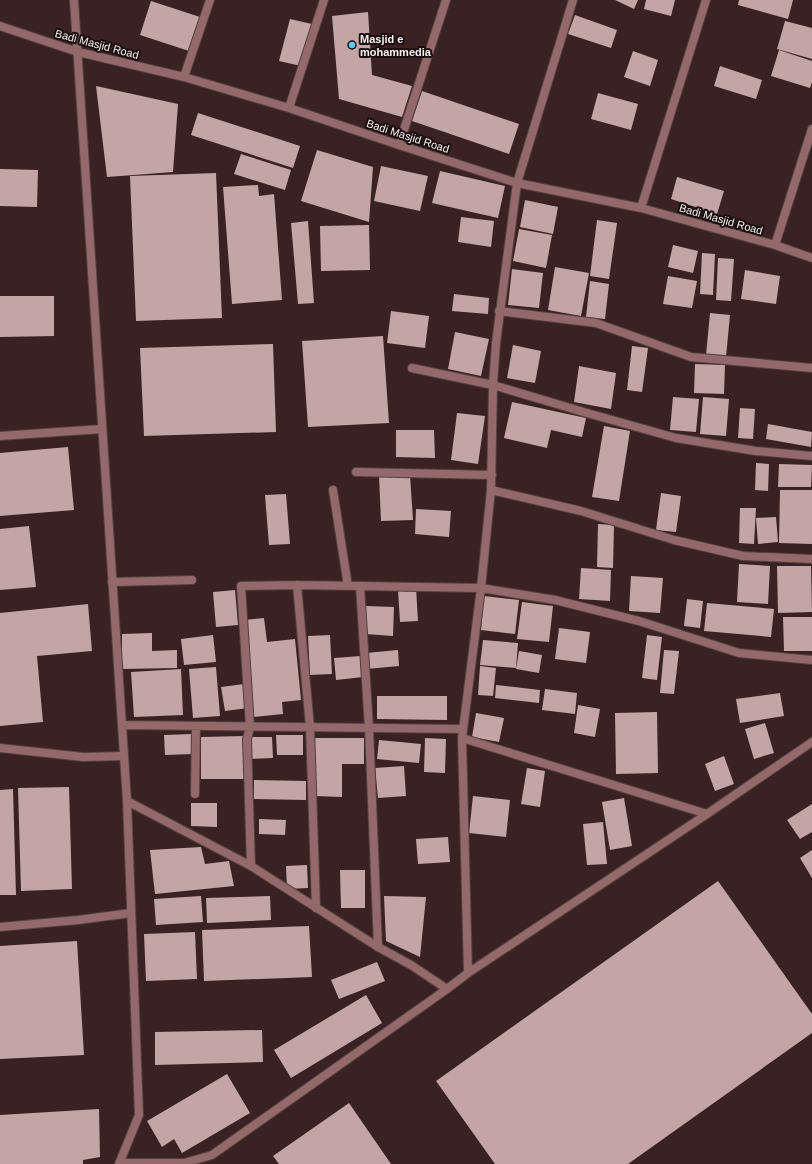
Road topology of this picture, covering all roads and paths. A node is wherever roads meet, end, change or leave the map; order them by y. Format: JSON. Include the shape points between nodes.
{"nodes":[{"id":1,"x":74,"y":0,"type":"edge"},
{"id":2,"x":210,"y":0,"type":"edge"},
{"id":3,"x":324,"y":0,"type":"edge"},
{"id":4,"x":446,"y":0,"type":"edge"},
{"id":5,"x":573,"y":0,"type":"edge"},
{"id":6,"x":706,"y":0,"type":"edge"},
{"id":7,"x":0,"y":26,"type":"edge"},
{"id":8,"x":78,"y":52,"type":"junction"},
{"id":9,"x":184,"y":77,"type":"junction"},
{"id":10,"x":289,"y":108,"type":"junction"},
{"id":11,"x":812,"y":129,"type":"edge"},
{"id":12,"x":399,"y":145,"type":"junction"},
{"id":13,"x":517,"y":183,"type":"junction"},
{"id":14,"x":641,"y":208,"type":"junction"},
{"id":15,"x":775,"y":245,"type":"junction"},
{"id":16,"x":812,"y":258,"type":"edge"},
{"id":17,"x":500,"y":311,"type":"junction"},
{"id":18,"x":412,"y":368,"type":"dead end"},
{"id":19,"x":812,"y":368,"type":"edge"},
{"id":20,"x":493,"y":385,"type":"junction"},
{"id":21,"x":102,"y":429,"type":"junction"},
{"id":22,"x":0,"y":436,"type":"edge"},
{"id":23,"x":812,"y":456,"type":"edge"},
{"id":24,"x":356,"y":472,"type":"dead end"},
{"id":25,"x":492,"y":475,"type":"junction"},
{"id":26,"x":333,"y":490,"type":"dead end"},
{"id":27,"x":491,"y":490,"type":"junction"},
{"id":28,"x":812,"y":559,"type":"edge"},
{"id":29,"x":192,"y":580,"type":"dead end"},
{"id":30,"x":112,"y":582,"type":"junction"},
{"id":31,"x":297,"y":585,"type":"junction"},
{"id":32,"x":348,"y":586,"type":"junction"},
{"id":33,"x":360,"y":586,"type":"junction"},
{"id":34,"x":481,"y":588,"type":"junction"},
{"id":35,"x":812,"y":660,"type":"edge"},
{"id":36,"x":122,"y":725,"type":"junction"},
{"id":37,"x":196,"y":726,"type":"junction"},
{"id":38,"x":250,"y":727,"type":"junction"},
{"id":39,"x":310,"y":727,"type":"junction"},
{"id":40,"x":369,"y":728,"type":"junction"},
{"id":41,"x":463,"y":729,"type":"junction"},
{"id":42,"x":462,"y":738,"type":"junction"},
{"id":43,"x":812,"y":742,"type":"edge"},
{"id":44,"x":0,"y":748,"type":"edge"},
{"id":45,"x":124,"y":756,"type":"junction"},
{"id":46,"x":195,"y":794,"type":"dead end"},
{"id":47,"x":127,"y":801,"type":"junction"},
{"id":48,"x":708,"y":814,"type":"junction"},
{"id":49,"x":252,"y":866,"type":"junction"},
{"id":50,"x":316,"y":908,"type":"junction"},
{"id":51,"x":131,"y":913,"type":"junction"},
{"id":52,"x":0,"y":927,"type":"edge"},
{"id":53,"x":378,"y":947,"type":"junction"},
{"id":54,"x":468,"y":973,"type":"junction"},
{"id":55,"x":447,"y":989,"type":"junction"},
{"id":56,"x":120,"y":1164,"type":"edge"}],
"edges":[{"from":1,"to":8,"type":"street"},
{"from":2,"to":9,"type":"street"},
{"from":3,"to":10,"type":"street"},
{"from":4,"to":12,"type":"street"},
{"from":5,"to":13,"type":"street"},
{"from":6,"to":14,"type":"street"},
{"from":7,"to":8,"type":"street","name":"Badi Masjid Road"},
{"from":8,"to":9,"type":"street","name":"Badi Masjid Road"},
{"from":8,"to":21,"type":"street"},
{"from":9,"to":10,"type":"street","name":"Badi Masjid Road"},
{"from":10,"to":12,"type":"street","name":"Badi Masjid Road"},
{"from":11,"to":15,"type":"street"},
{"from":12,"to":13,"type":"street","name":"Badi Masjid Road"},
{"from":13,"to":14,"type":"street","name":"Badi Masjid Road"},
{"from":13,"to":17,"type":"street"},
{"from":14,"to":15,"type":"street","name":"Badi Masjid Road"},
{"from":15,"to":16,"type":"street","name":"Badi Masjid Road"},
{"from":17,"to":19,"type":"street","via":[[596,323],[691,356]]},
{"from":17,"to":20,"type":"street"},
{"from":18,"to":20,"type":"street"},
{"from":20,"to":23,"type":"street","via":[[676,438],[756,451]]},
{"from":20,"to":25,"type":"street"},
{"from":21,"to":22,"type":"street"},
{"from":21,"to":30,"type":"street"},
{"from":24,"to":25,"type":"street"},
{"from":25,"to":27,"type":"street"},
{"from":26,"to":32,"type":"street"},
{"from":27,"to":28,"type":"street","via":[[581,511],[674,540],[743,556]]},
{"from":27,"to":34,"type":"street"},
{"from":29,"to":30,"type":"street"},
{"from":30,"to":36,"type":"street"},
{"from":31,"to":32,"type":"street"},
{"from":31,"to":38,"type":"street","via":[[241,586]]},
{"from":31,"to":39,"type":"street"},
{"from":32,"to":33,"type":"street"},
{"from":33,"to":34,"type":"street"},
{"from":33,"to":40,"type":"street"},
{"from":34,"to":35,"type":"street","via":[[555,600],[639,621],[739,653]]},
{"from":34,"to":41,"type":"street"},
{"from":36,"to":37,"type":"street"},
{"from":36,"to":45,"type":"street"},
{"from":37,"to":38,"type":"street"},
{"from":37,"to":46,"type":"street"},
{"from":38,"to":39,"type":"street"},
{"from":38,"to":49,"type":"street","via":[[247,739]]},
{"from":39,"to":40,"type":"street"},
{"from":39,"to":50,"type":"street"},
{"from":40,"to":41,"type":"street"},
{"from":40,"to":53,"type":"street"},
{"from":41,"to":42,"type":"street"},
{"from":42,"to":48,"type":"street"},
{"from":42,"to":54,"type":"street"},
{"from":43,"to":48,"type":"street"},
{"from":44,"to":45,"type":"street","via":[[83,757]]},
{"from":45,"to":47,"type":"street"},
{"from":47,"to":49,"type":"street"},
{"from":47,"to":51,"type":"street"},
{"from":48,"to":54,"type":"street"},
{"from":49,"to":50,"type":"street"},
{"from":50,"to":53,"type":"street"},
{"from":51,"to":52,"type":"street"},
{"from":51,"to":56,"type":"street","via":[[139,1115]]},
{"from":53,"to":55,"type":"street"},
{"from":54,"to":55,"type":"street"},
{"from":55,"to":56,"type":"street","via":[[212,1155],[184,1163]]}]}
